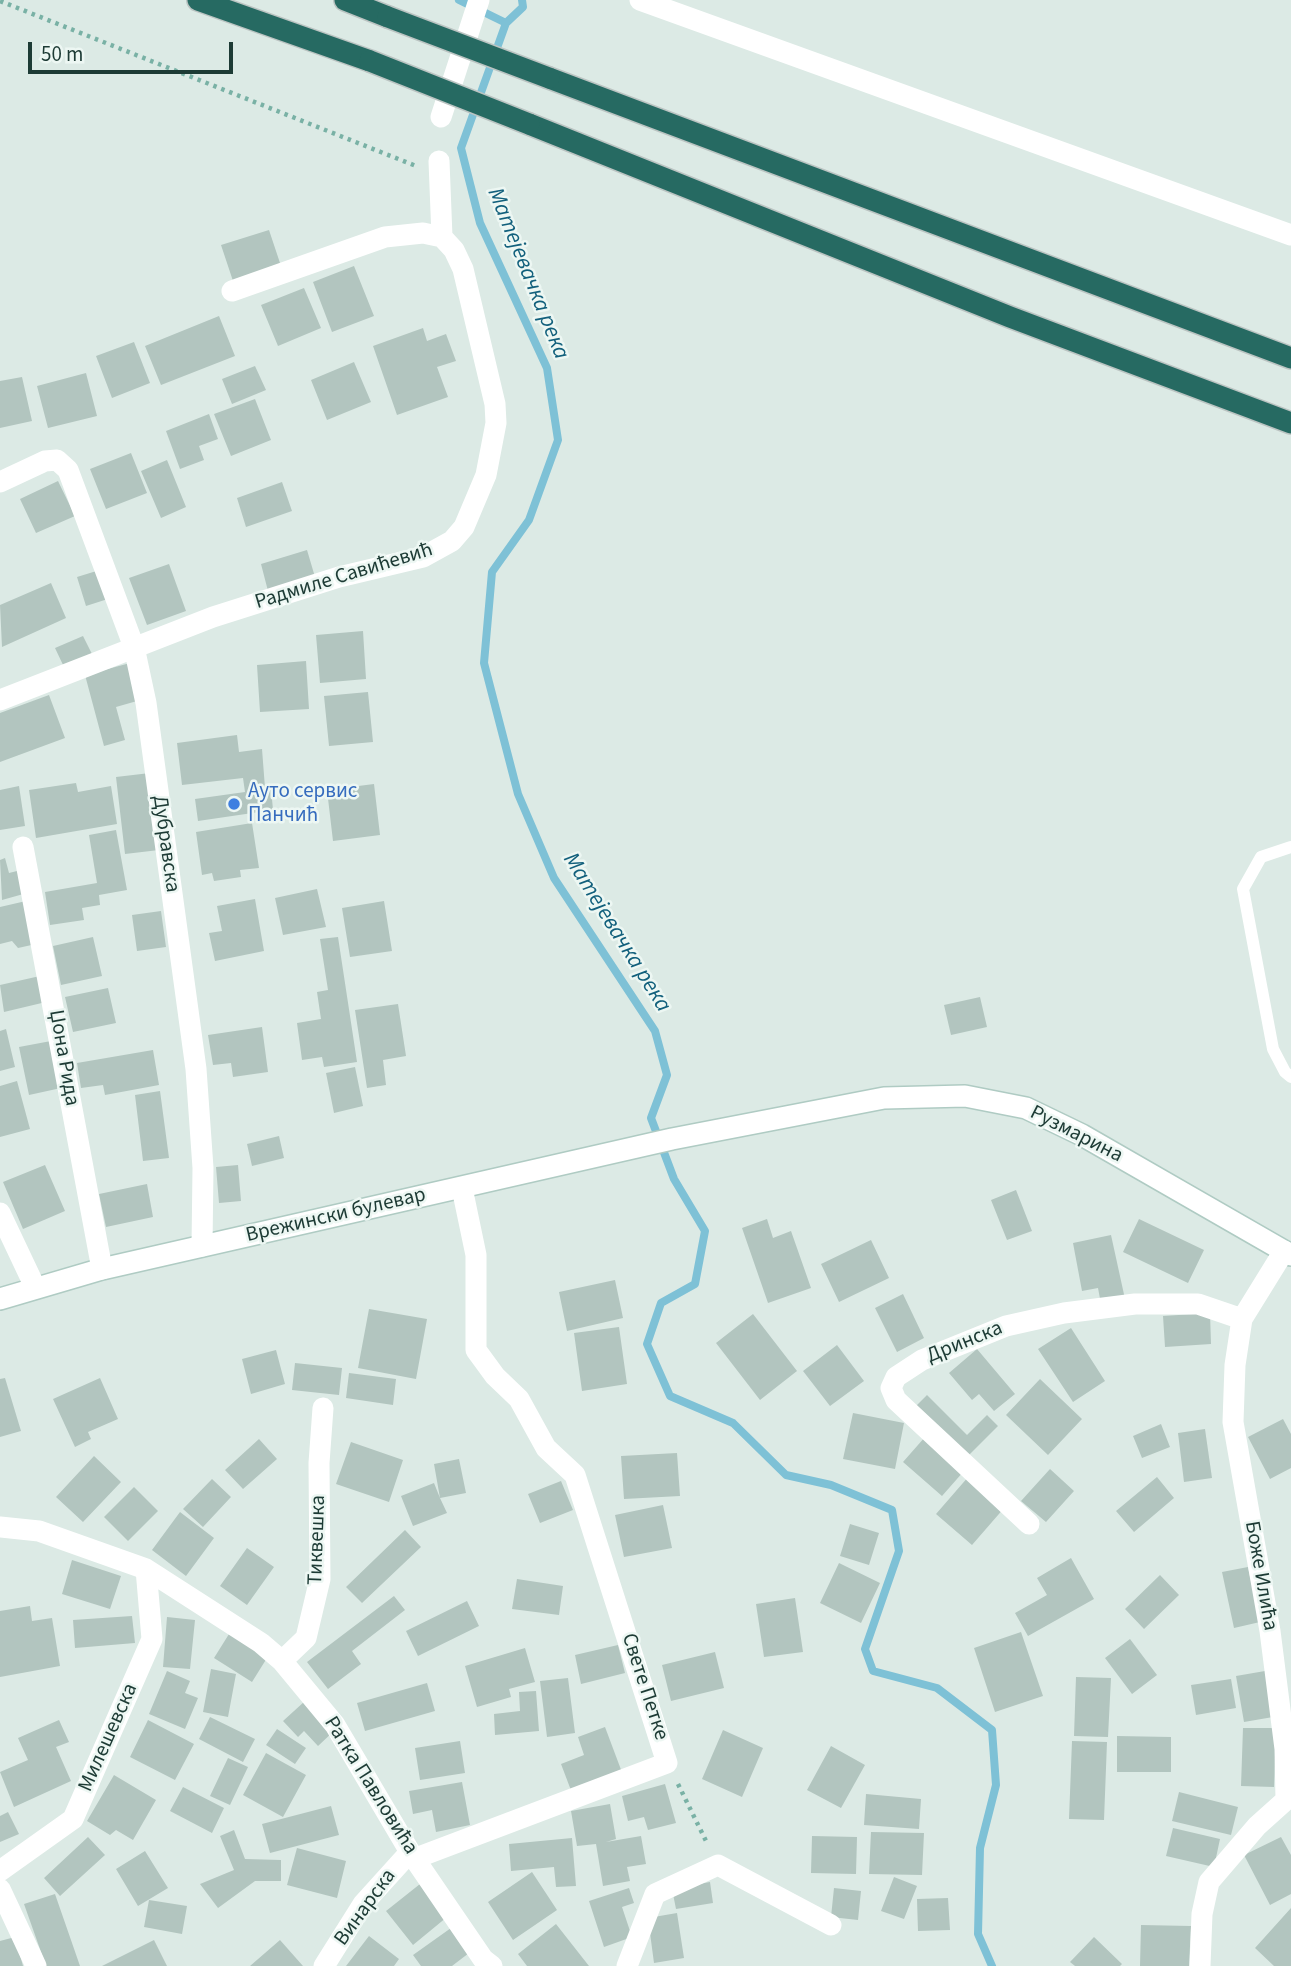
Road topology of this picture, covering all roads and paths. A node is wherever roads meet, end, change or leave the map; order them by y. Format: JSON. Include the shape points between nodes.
{"nodes":[{"id":1,"x":198,"y":0,"type":"edge"},
{"id":2,"x":345,"y":0,"type":"edge"},
{"id":3,"x":640,"y":0,"type":"edge"},
{"id":4,"x":0,"y":1,"type":"edge"},
{"id":5,"x":477,"y":5,"type":"edge"},
{"id":6,"x":441,"y":117,"type":"dead end"},
{"id":7,"x":440,"y":169,"type":"joint"},
{"id":8,"x":1291,"y":235,"type":"edge"},
{"id":9,"x":442,"y":237,"type":"junction"},
{"id":10,"x":232,"y":290,"type":"dead end"},
{"id":11,"x":1291,"y":358,"type":"edge"},
{"id":12,"x":1291,"y":423,"type":"edge"},
{"id":13,"x":0,"y":482,"type":"edge"},
{"id":14,"x":134,"y":647,"type":"junction"},
{"id":15,"x":0,"y":700,"type":"edge"},
{"id":16,"x":23,"y":846,"type":"dead end"},
{"id":17,"x":1291,"y":847,"type":"edge"},
{"id":18,"x":1291,"y":1077,"type":"edge"},
{"id":19,"x":673,"y":1139,"type":"joint"},
{"id":20,"x":462,"y":1188,"type":"junction"},
{"id":21,"x":0,"y":1213,"type":"edge"},
{"id":22,"x":202,"y":1246,"type":"junction"},
{"id":23,"x":1287,"y":1253,"type":"edge"},
{"id":24,"x":102,"y":1269,"type":"junction"},
{"id":25,"x":35,"y":1287,"type":"junction"},
{"id":26,"x":0,"y":1299,"type":"edge"},
{"id":27,"x":1242,"y":1319,"type":"junction"},
{"id":28,"x":323,"y":1408,"type":"dead end"},
{"id":29,"x":1029,"y":1524,"type":"dead end"},
{"id":30,"x":0,"y":1528,"type":"edge"},
{"id":31,"x":146,"y":1569,"type":"junction"},
{"id":32,"x":282,"y":1661,"type":"junction"},
{"id":33,"x":667,"y":1763,"type":"junction"},
{"id":34,"x":413,"y":1855,"type":"junction"},
{"id":35,"x":718,"y":1865,"type":"junction"},
{"id":36,"x":0,"y":1871,"type":"edge"},
{"id":37,"x":0,"y":1889,"type":"edge"},
{"id":38,"x":831,"y":1925,"type":"dead end"},
{"id":39,"x":36,"y":1966,"type":"edge"},
{"id":40,"x":324,"y":1966,"type":"edge"},
{"id":41,"x":492,"y":1966,"type":"edge"},
{"id":42,"x":626,"y":1966,"type":"edge"},
{"id":43,"x":1200,"y":1966,"type":"edge"}],
"edges":[{"from":1,"to":12,"type":"highway","bridge":true,"via":[[370,61],[972,302]]},
{"from":2,"to":11,"type":"highway","bridge":true},
{"from":3,"to":8,"type":"street"},
{"from":4,"to":7,"type":"path"},
{"from":5,"to":6,"type":"street"},
{"from":7,"to":9,"type":"street"},
{"from":9,"to":10,"type":"street","via":[[423,233],[385,237]]},
{"from":9,"to":14,"type":"street","name":"Радмиле Савићевић","via":[[463,269],[495,404],[495,432],[486,475],[464,527],[452,541],[423,557],[287,593]]},
{"from":13,"to":14,"type":"street","name":"Дубравска","via":[[44,461],[57,460],[68,470]]},
{"from":14,"to":15,"type":"street","name":"Радмиле Савићевић"},
{"from":14,"to":22,"type":"street","name":"Дубравска","via":[[146,703],[196,1069],[203,1168]]},
{"from":16,"to":24,"type":"street","name":"Џона Рида"},
{"from":17,"to":18,"type":"lane","via":[[1261,857],[1243,889],[1273,1049]]},
{"from":19,"to":20,"type":"street","name":"Врежински булевар"},
{"from":19,"to":23,"type":"street","name":"Рузмарина","via":[[884,1098],[965,1096],[1038,1113]]},
{"from":20,"to":22,"type":"street","name":"Врежински булевар"},
{"from":20,"to":33,"type":"street","name":"Свете Петке","via":[[476,1255],[476,1350],[519,1399],[546,1448],[575,1475]]},
{"from":21,"to":25,"type":"street"},
{"from":22,"to":24,"type":"street","name":"Врежински булевар"},
{"from":23,"to":27,"type":"street","name":"Боже Илића"},
{"from":24,"to":25,"type":"street","name":"Врежински булевар"},
{"from":25,"to":26,"type":"street","name":"Врежински булевар"},
{"from":27,"to":29,"type":"street","name":"Дринска","via":[[1198,1304],[1135,1304],[1065,1313],[1006,1326],[922,1360],[896,1377],[891,1388],[896,1400]]},
{"from":27,"to":43,"type":"street","name":"Боже Илића","via":[[1233,1422],[1270,1631],[1285,1749],[1286,1800],[1209,1882],[1202,1914]]},
{"from":28,"to":32,"type":"street","name":"Тиквешка","via":[[320,1579],[306,1638]]},
{"from":30,"to":31,"type":"street","name":"Ратка Павловића","via":[[39,1531]]},
{"from":31,"to":32,"type":"street","name":"Ратка Павловића"},
{"from":31,"to":36,"type":"street","name":"Милешевска","via":[[152,1639],[73,1819]]},
{"from":32,"to":34,"type":"street","name":"Ратка Павловића","via":[[335,1725]]},
{"from":33,"to":34,"type":"street","name":"Свете Петке"},
{"from":33,"to":35,"type":"path"},
{"from":34,"to":40,"type":"street","name":"Винарска","via":[[363,1904]]},
{"from":34,"to":41,"type":"street","name":"Ратка Павловића"},
{"from":35,"to":38,"type":"street"},
{"from":35,"to":42,"type":"street","via":[[655,1894]]},
{"from":37,"to":39,"type":"street"}]}
